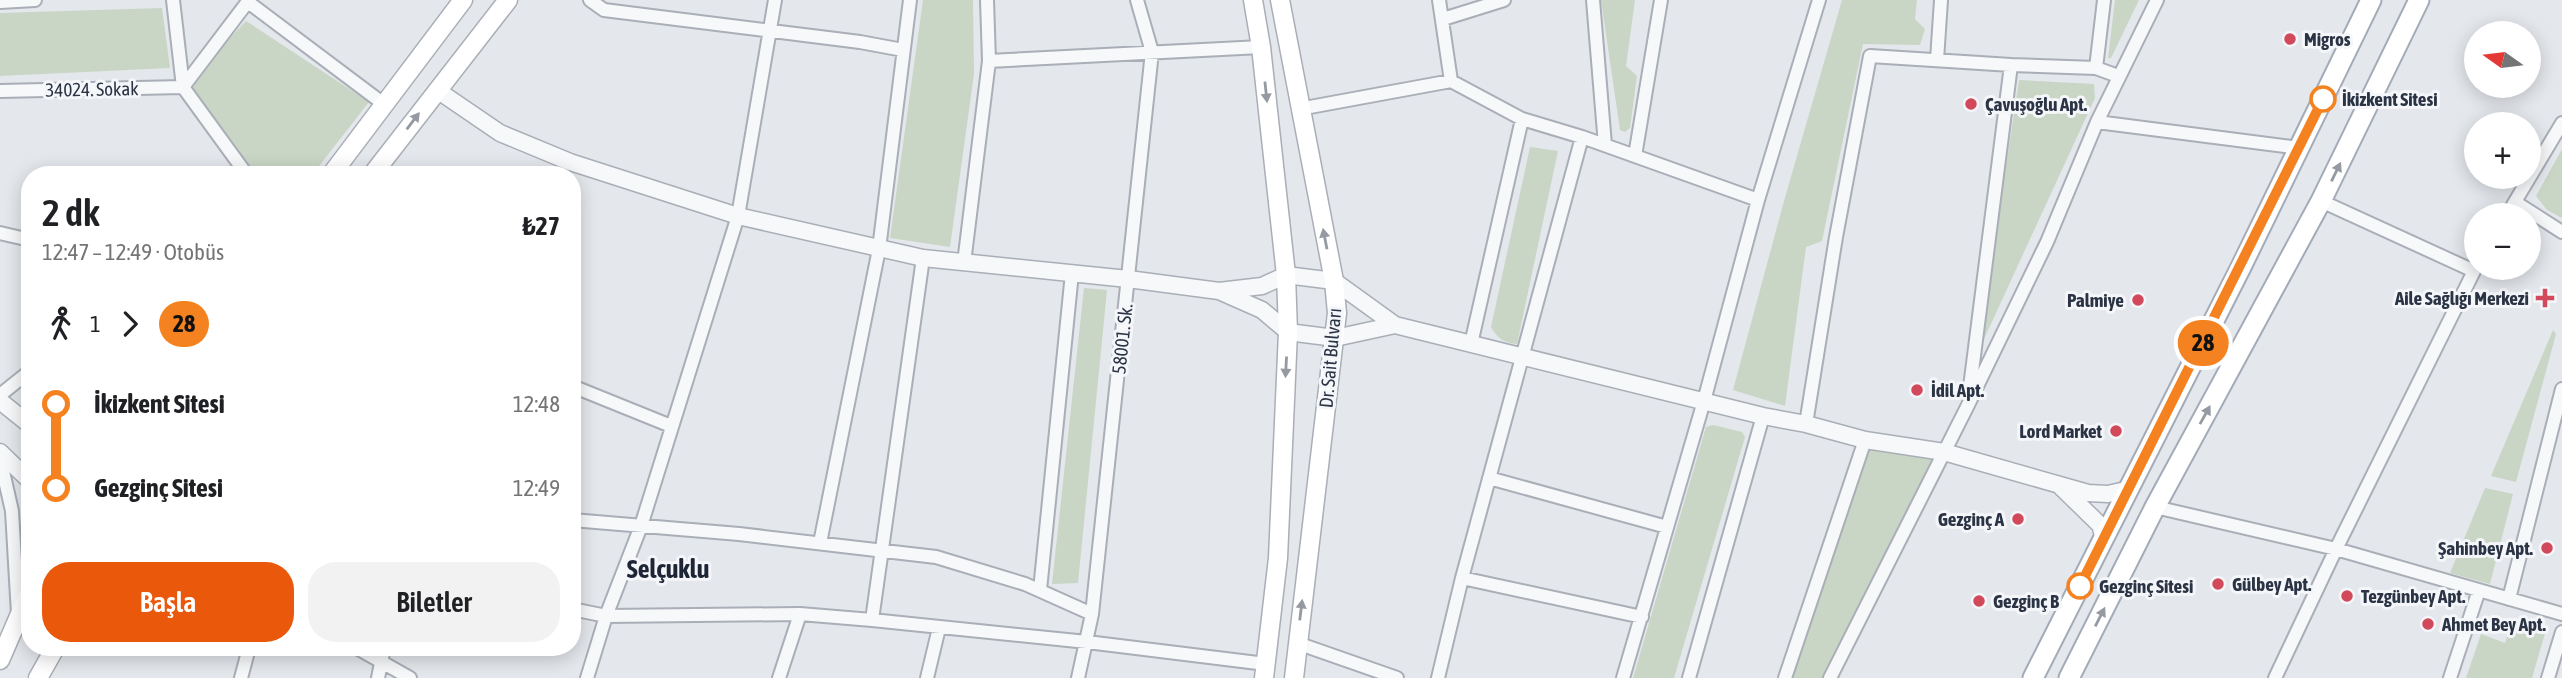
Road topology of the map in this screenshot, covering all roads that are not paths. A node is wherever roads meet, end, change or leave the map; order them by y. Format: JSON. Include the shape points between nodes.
{"nodes":[{"id":1,"x":35,"y":0,"type":"edge"},
{"id":2,"x":173,"y":0,"type":"edge"},
{"id":3,"x":463,"y":0,"type":"edge"},
{"id":4,"x":508,"y":0,"type":"edge"},
{"id":5,"x":590,"y":0,"type":"edge"},
{"id":6,"x":775,"y":0,"type":"edge"},
{"id":7,"x":910,"y":0,"type":"edge"},
{"id":8,"x":988,"y":0,"type":"edge"},
{"id":9,"x":1137,"y":0,"type":"edge"},
{"id":10,"x":1253,"y":0,"type":"edge"},
{"id":11,"x":1280,"y":0,"type":"edge"},
{"id":12,"x":1439,"y":0,"type":"edge"},
{"id":13,"x":1504,"y":0,"type":"edge"},
{"id":14,"x":1592,"y":0,"type":"edge"},
{"id":15,"x":1661,"y":0,"type":"edge"},
{"id":16,"x":1819,"y":0,"type":"edge"},
{"id":17,"x":1941,"y":0,"type":"edge"},
{"id":18,"x":2104,"y":0,"type":"edge"},
{"id":19,"x":2157,"y":0,"type":"edge"},
{"id":20,"x":2371,"y":0,"type":"edge"},
{"id":21,"x":2419,"y":0,"type":"edge"},
{"id":22,"x":248,"y":1,"type":"edge"},
{"id":23,"x":0,"y":2,"type":"edge"},
{"id":24,"x":1443,"y":19,"type":"junction"},
{"id":25,"x":770,"y":30,"type":"junction"},
{"id":26,"x":1261,"y":47,"type":"junction"},
{"id":27,"x":903,"y":50,"type":"junction"},
{"id":28,"x":1152,"y":52,"type":"junction"},
{"id":29,"x":1937,"y":60,"type":"junction"},
{"id":30,"x":989,"y":61,"type":"junction"},
{"id":31,"x":2011,"y":65,"type":"junction"},
{"id":32,"x":2095,"y":68,"type":"junction"},
{"id":33,"x":2118,"y":76,"type":"junction"},
{"id":34,"x":1451,"y":81,"type":"junction"},
{"id":35,"x":183,"y":87,"type":"junction"},
{"id":36,"x":437,"y":90,"type":"junction"},
{"id":37,"x":0,"y":91,"type":"edge"},
{"id":38,"x":385,"y":105,"type":"junction"},
{"id":39,"x":1299,"y":109,"type":"junction"},
{"id":40,"x":1521,"y":119,"type":"junction"},
{"id":41,"x":2097,"y":122,"type":"junction"},
{"id":42,"x":2562,"y":123,"type":"edge"},
{"id":43,"x":1582,"y":136,"type":"junction"},
{"id":44,"x":1605,"y":145,"type":"junction"},
{"id":45,"x":2300,"y":148,"type":"junction"},
{"id":46,"x":1635,"y":156,"type":"junction"},
{"id":47,"x":240,"y":166,"type":"edge"},
{"id":48,"x":338,"y":166,"type":"edge"},
{"id":49,"x":379,"y":166,"type":"edge"},
{"id":50,"x":1758,"y":200,"type":"junction"},
{"id":51,"x":2322,"y":201,"type":"junction"},
{"id":52,"x":2515,"y":202,"type":"joint"},
{"id":53,"x":738,"y":216,"type":"junction"},
{"id":54,"x":2562,"y":232,"type":"edge"},
{"id":55,"x":0,"y":233,"type":"edge"},
{"id":56,"x":21,"y":238,"type":"edge"},
{"id":57,"x":878,"y":249,"type":"junction"},
{"id":58,"x":923,"y":258,"type":"junction"},
{"id":59,"x":964,"y":262,"type":"junction"},
{"id":60,"x":2464,"y":264,"type":"edge"},
{"id":61,"x":1072,"y":273,"type":"junction"},
{"id":62,"x":1286,"y":275,"type":"junction"},
{"id":63,"x":1128,"y":279,"type":"junction"},
{"id":64,"x":2470,"y":280,"type":"edge"},
{"id":65,"x":1334,"y":281,"type":"junction"},
{"id":66,"x":1219,"y":291,"type":"junction"},
{"id":67,"x":1395,"y":326,"type":"junction"},
{"id":68,"x":1288,"y":332,"type":"junction"},
{"id":69,"x":1335,"y":338,"type":"junction"},
{"id":70,"x":1471,"y":344,"type":"junction"},
{"id":71,"x":1522,"y":356,"type":"junction"},
{"id":72,"x":21,"y":379,"type":"edge"},
{"id":73,"x":581,"y":390,"type":"edge"},
{"id":74,"x":2562,"y":390,"type":"edge"},
{"id":75,"x":0,"y":398,"type":"edge"},
{"id":76,"x":1704,"y":401,"type":"junction"},
{"id":77,"x":1967,"y":407,"type":"junction"},
{"id":78,"x":1763,"y":416,"type":"junction"},
{"id":79,"x":21,"y":417,"type":"edge"},
{"id":80,"x":1806,"y":424,"type":"junction"},
{"id":81,"x":671,"y":426,"type":"junction"},
{"id":82,"x":1864,"y":440,"type":"junction"},
{"id":83,"x":0,"y":452,"type":"edge"},
{"id":84,"x":1944,"y":452,"type":"junction"},
{"id":85,"x":0,"y":458,"type":"edge"},
{"id":86,"x":21,"y":472,"type":"edge"},
{"id":87,"x":1489,"y":478,"type":"junction"},
{"id":88,"x":2060,"y":486,"type":"junction"},
{"id":89,"x":2130,"y":489,"type":"junction"},
{"id":90,"x":2155,"y":507,"type":"junction"},
{"id":91,"x":581,"y":521,"type":"edge"},
{"id":92,"x":641,"y":526,"type":"junction"},
{"id":93,"x":1667,"y":527,"type":"junction"},
{"id":94,"x":2104,"y":540,"type":"junction"},
{"id":95,"x":820,"y":543,"type":"junction"},
{"id":96,"x":2336,"y":549,"type":"junction"},
{"id":97,"x":883,"y":550,"type":"junction"},
{"id":98,"x":1462,"y":578,"type":"junction"},
{"id":99,"x":1040,"y":590,"type":"junction"},
{"id":100,"x":2479,"y":590,"type":"junction"},
{"id":101,"x":2509,"y":598,"type":"junction"},
{"id":102,"x":21,"y":611,"type":"edge"},
{"id":103,"x":581,"y":611,"type":"edge"},
{"id":104,"x":800,"y":614,"type":"junction"},
{"id":105,"x":1092,"y":614,"type":"junction"},
{"id":106,"x":2562,"y":614,"type":"edge"},
{"id":107,"x":19,"y":616,"type":"junction"},
{"id":108,"x":606,"y":616,"type":"junction"},
{"id":109,"x":1642,"y":617,"type":"junction"},
{"id":110,"x":872,"y":620,"type":"junction"},
{"id":111,"x":939,"y":628,"type":"junction"},
{"id":112,"x":2562,"y":632,"type":"edge"},
{"id":113,"x":1087,"y":642,"type":"junction"},
{"id":114,"x":1297,"y":643,"type":"junction"},
{"id":115,"x":50,"y":656,"type":"edge"},
{"id":116,"x":247,"y":656,"type":"edge"},
{"id":117,"x":383,"y":656,"type":"edge"},
{"id":118,"x":385,"y":656,"type":"edge"},
{"id":119,"x":0,"y":660,"type":"edge"},
{"id":120,"x":1265,"y":671,"type":"edge"},
{"id":121,"x":38,"y":678,"type":"edge"},
{"id":122,"x":241,"y":678,"type":"edge"},
{"id":123,"x":379,"y":678,"type":"edge"},
{"id":124,"x":410,"y":678,"type":"edge"},
{"id":125,"x":587,"y":678,"type":"edge"},
{"id":126,"x":779,"y":678,"type":"edge"},
{"id":127,"x":927,"y":678,"type":"edge"},
{"id":128,"x":1078,"y":678,"type":"edge"},
{"id":129,"x":1294,"y":678,"type":"edge"},
{"id":130,"x":1397,"y":678,"type":"edge"},
{"id":131,"x":1438,"y":678,"type":"edge"},
{"id":132,"x":1623,"y":678,"type":"edge"},
{"id":133,"x":1689,"y":678,"type":"edge"},
{"id":134,"x":1785,"y":678,"type":"edge"},
{"id":135,"x":1830,"y":678,"type":"edge"},
{"id":136,"x":2034,"y":678,"type":"edge"},
{"id":137,"x":2069,"y":678,"type":"edge"},
{"id":138,"x":2275,"y":678,"type":"edge"},
{"id":139,"x":2450,"y":678,"type":"edge"},
{"id":140,"x":2548,"y":678,"type":"edge"}],
"edges":[{"from":1,"to":23,"type":"street"},
{"from":2,"to":35,"type":"street"},
{"from":3,"to":38,"type":"main road"},
{"from":4,"to":36,"type":"main road"},
{"from":5,"to":25,"type":"street","via":[[604,10]]},
{"from":6,"to":25,"type":"street"},
{"from":7,"to":27,"type":"street"},
{"from":8,"to":30,"type":"street"},
{"from":9,"to":28,"type":"street","name":"58001. Sk."},
{"from":10,"to":26,"type":"main road"},
{"from":11,"to":39,"type":"main road","name":"Dr. Sait Bulvarı"},
{"from":12,"to":24,"type":"street"},
{"from":13,"to":24,"type":"street"},
{"from":14,"to":44,"type":"street"},
{"from":15,"to":46,"type":"street"},
{"from":16,"to":50,"type":"street"},
{"from":17,"to":29,"type":"street"},
{"from":18,"to":32,"type":"street"},
{"from":19,"to":33,"type":"street"},
{"from":20,"to":45,"type":"main road"},
{"from":51,"to":21,"type":"main road","one_way":true},
{"from":22,"to":35,"type":"street"},
{"from":22,"to":38,"type":"street"},
{"from":24,"to":34,"type":"street"},
{"from":25,"to":27,"type":"street"},
{"from":25,"to":53,"type":"street"},
{"from":26,"to":28,"type":"street"},
{"from":26,"to":62,"type":"main road","one_way":true},
{"from":27,"to":57,"type":"street"},
{"from":28,"to":30,"type":"street"},
{"from":28,"to":63,"type":"street","name":"58001. Sk."},
{"from":29,"to":31,"type":"street"},
{"from":29,"to":80,"type":"street","via":[[1875,54],[1868,60]]},
{"from":30,"to":59,"type":"street"},
{"from":31,"to":32,"type":"street"},
{"from":31,"to":77,"type":"street"},
{"from":32,"to":33,"type":"street"},
{"from":33,"to":41,"type":"street"},
{"from":34,"to":39,"type":"street"},
{"from":34,"to":40,"type":"street"},
{"from":35,"to":37,"type":"street","name":"34024. Sokak"},
{"from":35,"to":47,"type":"street"},
{"from":49,"to":36,"type":"main road","one_way":true},
{"from":36,"to":53,"type":"street","via":[[500,133],[523,143]]},
{"from":38,"to":48,"type":"main road"},
{"from":65,"to":39,"type":"main road","name":"Dr. Sait Bulvarı","one_way":true},
{"from":40,"to":43,"type":"street"},
{"from":40,"to":70,"type":"street"},
{"from":41,"to":45,"type":"street"},
{"from":41,"to":77,"type":"street","via":[[2047,242]]},
{"from":42,"to":52,"type":"street"},
{"from":43,"to":44,"type":"street"},
{"from":43,"to":71,"type":"street"},
{"from":44,"to":46,"type":"street"},
{"from":45,"to":89,"type":"main road"},
{"from":46,"to":50,"type":"street"},
{"from":50,"to":76,"type":"street"},
{"from":51,"to":60,"type":"street"},
{"from":90,"to":51,"type":"main road","one_way":true},
{"from":52,"to":54,"type":"street"},
{"from":53,"to":57,"type":"street"},
{"from":53,"to":81,"type":"street"},
{"from":55,"to":56,"type":"street"},
{"from":57,"to":58,"type":"street"},
{"from":57,"to":95,"type":"street"},
{"from":58,"to":59,"type":"street"},
{"from":58,"to":97,"type":"street"},
{"from":59,"to":61,"type":"street"},
{"from":61,"to":63,"type":"street"},
{"from":61,"to":99,"type":"street"},
{"from":62,"to":65,"type":"street"},
{"from":62,"to":66,"type":"street","via":[[1262,286]]},
{"from":62,"to":68,"type":"main road"},
{"from":63,"to":66,"type":"street"},
{"from":63,"to":105,"type":"street","name":"58001. Sk."},
{"from":64,"to":96,"type":"street"},
{"from":65,"to":67,"type":"street"},
{"from":65,"to":69,"type":"main road","name":"Dr. Sait Bulvarı"},
{"from":66,"to":68,"type":"street","via":[[1262,310]]},
{"from":67,"to":69,"type":"street"},
{"from":67,"to":70,"type":"street"},
{"from":68,"to":69,"type":"street"},
{"from":68,"to":120,"type":"main road","one_way":true,"via":[[1278,558]]},
{"from":114,"to":69,"type":"main road","name":"Dr. Sait Bulvarı","one_way":true},
{"from":70,"to":71,"type":"street"},
{"from":71,"to":76,"type":"street"},
{"from":71,"to":87,"type":"street"},
{"from":72,"to":75,"type":"street"},
{"from":73,"to":81,"type":"street"},
{"from":74,"to":101,"type":"street"},
{"from":75,"to":79,"type":"street"},
{"from":76,"to":78,"type":"street"},
{"from":76,"to":93,"type":"street"},
{"from":77,"to":84,"type":"street"},
{"from":78,"to":80,"type":"street"},
{"from":78,"to":133,"type":"street"},
{"from":80,"to":82,"type":"street"},
{"from":81,"to":92,"type":"street"},
{"from":82,"to":84,"type":"street"},
{"from":82,"to":134,"type":"street"},
{"from":83,"to":86,"type":"street"},
{"from":84,"to":88,"type":"street"},
{"from":84,"to":135,"type":"street"},
{"from":85,"to":107,"type":"street","via":[[12,511]]},
{"from":87,"to":93,"type":"street"},
{"from":87,"to":98,"type":"street"},
{"from":88,"to":89,"type":"street","via":[[2108,494]]},
{"from":88,"to":94,"type":"street","via":[[2092,515]]},
{"from":89,"to":94,"type":"main road"},
{"from":90,"to":96,"type":"street"},
{"from":137,"to":90,"type":"main road","one_way":true},
{"from":91,"to":92,"type":"street"},
{"from":92,"to":95,"type":"street"},
{"from":92,"to":108,"type":"street"},
{"from":93,"to":109,"type":"street"},
{"from":94,"to":136,"type":"main road"},
{"from":95,"to":97,"type":"street"},
{"from":96,"to":100,"type":"street"},
{"from":96,"to":138,"type":"street"},
{"from":97,"to":99,"type":"street","via":[[936,556]]},
{"from":97,"to":110,"type":"street"},
{"from":98,"to":109,"type":"street"},
{"from":98,"to":131,"type":"street"},
{"from":99,"to":105,"type":"street"},
{"from":100,"to":101,"type":"street"},
{"from":100,"to":139,"type":"street"},
{"from":101,"to":106,"type":"street"},
{"from":102,"to":107,"type":"main road"},
{"from":103,"to":108,"type":"street"},
{"from":104,"to":108,"type":"street"},
{"from":104,"to":110,"type":"street"},
{"from":104,"to":126,"type":"street"},
{"from":105,"to":113,"type":"street","name":"58001. Sk."},
{"from":107,"to":119,"type":"main road"},
{"from":108,"to":125,"type":"street"},
{"from":109,"to":132,"type":"street"},
{"from":110,"to":111,"type":"street"},
{"from":111,"to":113,"type":"street"},
{"from":111,"to":127,"type":"street"},
{"from":112,"to":140,"type":"street"},
{"from":113,"to":120,"type":"street"},
{"from":113,"to":128,"type":"street","name":"58001. Sk."},
{"from":114,"to":129,"type":"main road","name":"Dr. Sait Bulvarı"},
{"from":114,"to":130,"type":"street"},
{"from":115,"to":121,"type":"main road"},
{"from":116,"to":122,"type":"street"},
{"from":117,"to":123,"type":"street"},
{"from":118,"to":124,"type":"street"}]}
